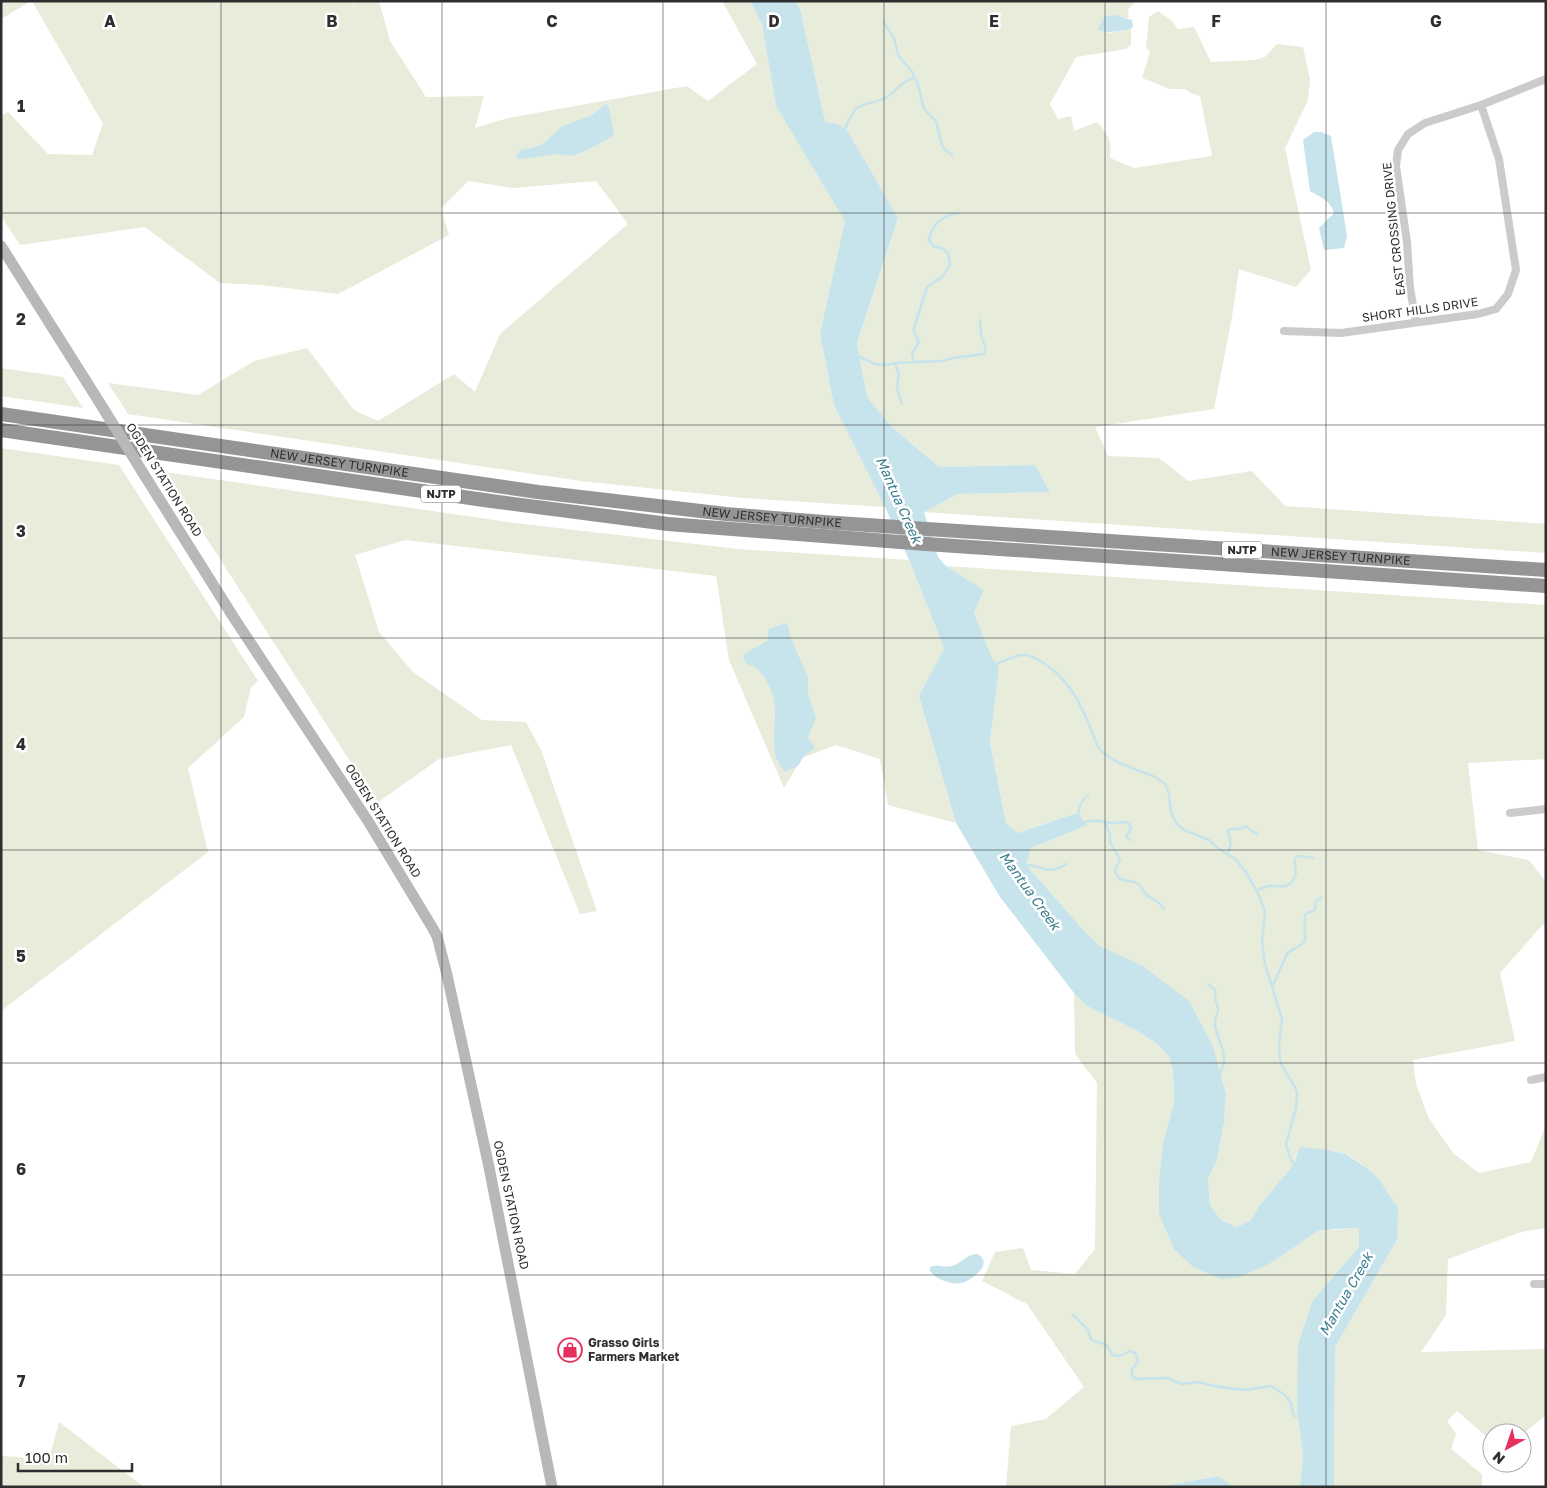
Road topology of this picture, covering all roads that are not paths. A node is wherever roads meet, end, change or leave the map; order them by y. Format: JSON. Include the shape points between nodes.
{"nodes":[{"id":1,"x":1546,"y":79,"type":"edge"},
{"id":2,"x":1481,"y":105,"type":"junction"},
{"id":3,"x":1,"y":246,"type":"edge"},
{"id":4,"x":1416,"y":322,"type":"junction"},
{"id":5,"x":1284,"y":331,"type":"dead end"},
{"id":6,"x":1,"y":414,"type":"edge"},
{"id":7,"x":1,"y":430,"type":"edge"},
{"id":8,"x":1546,"y":570,"type":"edge"},
{"id":9,"x":1546,"y":586,"type":"edge"},
{"id":10,"x":1546,"y":809,"type":"edge"},
{"id":11,"x":1510,"y":813,"type":"dead end"},
{"id":12,"x":1546,"y":1077,"type":"edge"},
{"id":13,"x":1531,"y":1080,"type":"dead end"},
{"id":14,"x":1534,"y":1284,"type":"dead end"},
{"id":15,"x":1546,"y":1284,"type":"edge"},
{"id":16,"x":552,"y":1487,"type":"edge"}],
"edges":[{"from":1,"to":2,"type":"street","name":"EAST CROSSING DRIVE"},
{"from":2,"to":4,"type":"street","name":"EAST CROSSING DRIVE","via":[[1425,123],[1408,134],[1398,150],[1396,166]]},
{"from":2,"to":4,"type":"street","name":"SHORT HILLS DRIVE","via":[[1499,159],[1516,270],[1508,294],[1496,309]]},
{"from":3,"to":16,"type":"street","name":"OGDEN STATION ROAD","bridge":true,"via":[[432,926],[447,975],[489,1167]]},
{"from":4,"to":5,"type":"street","name":"SHORT HILLS DRIVE","via":[[1341,333]]},
{"from":6,"to":8,"type":"highway","name":"NEW JERSEY TURNPIKE","number":"NJTP","via":[[538,492],[726,514]]},
{"from":7,"to":9,"type":"highway","name":"NEW JERSEY TURNPIKE","number":"NJTP","via":[[678,524]]},
{"from":10,"to":11,"type":"street"},
{"from":12,"to":13,"type":"street"},
{"from":14,"to":15,"type":"street"}]}
